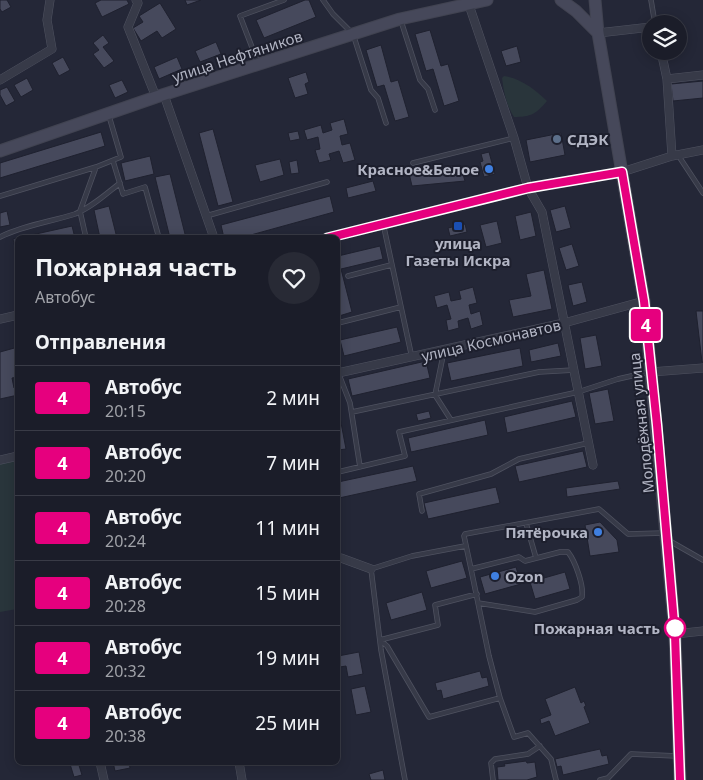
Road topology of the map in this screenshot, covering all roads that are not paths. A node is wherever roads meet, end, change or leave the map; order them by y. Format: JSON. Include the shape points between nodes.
{"nodes":[{"id":1,"x":50,"y":0,"type":"edge"},
{"id":2,"x":284,"y":0,"type":"edge"},
{"id":3,"x":323,"y":0,"type":"edge"},
{"id":4,"x":487,"y":0,"type":"edge"},
{"id":5,"x":561,"y":0,"type":"edge"},
{"id":6,"x":595,"y":0,"type":"edge"},
{"id":7,"x":651,"y":0,"type":"edge"},
{"id":8,"x":137,"y":1,"type":"edge"},
{"id":9,"x":469,"y":5,"type":"junction"},
{"id":10,"x":654,"y":15,"type":"edge"},
{"id":11,"x":400,"y":19,"type":"junction"},
{"id":12,"x":642,"y":28,"type":"edge"},
{"id":13,"x":598,"y":33,"type":"junction"},
{"id":14,"x":353,"y":34,"type":"junction"},
{"id":15,"x":663,"y":60,"type":"edge"},
{"id":16,"x":259,"y":65,"type":"junction"},
{"id":17,"x":703,"y":75,"type":"edge"},
{"id":18,"x":667,"y":79,"type":"junction"},
{"id":19,"x":0,"y":80,"type":"edge"},
{"id":20,"x":160,"y":96,"type":"junction"},
{"id":21,"x":435,"y":110,"type":"dead end"},
{"id":22,"x":109,"y":114,"type":"junction"},
{"id":23,"x":386,"y":123,"type":"dead end"},
{"id":24,"x":514,"y":138,"type":"junction"},
{"id":25,"x":703,"y":150,"type":"edge"},
{"id":26,"x":0,"y":151,"type":"edge"},
{"id":27,"x":675,"y":156,"type":"junction"},
{"id":28,"x":113,"y":160,"type":"junction"},
{"id":29,"x":413,"y":163,"type":"dead end"},
{"id":30,"x":96,"y":168,"type":"junction"},
{"id":31,"x":622,"y":172,"type":"junction"},
{"id":32,"x":327,"y":182,"type":"dead end"},
{"id":33,"x":120,"y":183,"type":"junction"},
{"id":34,"x":528,"y":188,"type":"junction"},
{"id":35,"x":703,"y":193,"type":"edge"},
{"id":36,"x":0,"y":196,"type":"edge"},
{"id":37,"x":80,"y":211,"type":"junction"},
{"id":38,"x":206,"y":216,"type":"junction"},
{"id":39,"x":383,"y":224,"type":"junction"},
{"id":40,"x":85,"y":235,"type":"edge"},
{"id":41,"x":158,"y":235,"type":"edge"},
{"id":42,"x":213,"y":235,"type":"edge"},
{"id":43,"x":339,"y":235,"type":"edge"},
{"id":44,"x":0,"y":237,"type":"edge"},
{"id":45,"x":391,"y":265,"type":"junction"},
{"id":46,"x":348,"y":276,"type":"dead end"},
{"id":47,"x":644,"y":301,"type":"junction"},
{"id":48,"x":401,"y":307,"type":"junction"},
{"id":49,"x":15,"y":316,"type":"edge"},
{"id":50,"x":0,"y":319,"type":"edge"},
{"id":51,"x":340,"y":322,"type":"edge"},
{"id":52,"x":564,"y":323,"type":"junction"},
{"id":53,"x":444,"y":351,"type":"junction"},
{"id":54,"x":412,"y":358,"type":"junction"},
{"id":55,"x":703,"y":368,"type":"edge"},
{"id":56,"x":574,"y":370,"type":"junction"},
{"id":57,"x":340,"y":372,"type":"edge"},
{"id":58,"x":652,"y":372,"type":"junction"},
{"id":59,"x":340,"y":377,"type":"edge"},
{"id":60,"x":578,"y":392,"type":"junction"},
{"id":61,"x":435,"y":395,"type":"junction"},
{"id":62,"x":352,"y":412,"type":"junction"},
{"id":63,"x":451,"y":420,"type":"junction"},
{"id":64,"x":588,"y":443,"type":"junction"},
{"id":65,"x":15,"y":457,"type":"edge"},
{"id":66,"x":0,"y":460,"type":"edge"},
{"id":67,"x":592,"y":465,"type":"dead end"},
{"id":68,"x":360,"y":467,"type":"junction"},
{"id":69,"x":340,"y":472,"type":"edge"},
{"id":70,"x":422,"y":511,"type":"dead end"},
{"id":71,"x":526,"y":523,"type":"junction"},
{"id":72,"x":667,"y":536,"type":"junction"},
{"id":73,"x":466,"y":546,"type":"junction"},
{"id":74,"x":340,"y":558,"type":"edge"},
{"id":75,"x":536,"y":558,"type":"junction"},
{"id":76,"x":703,"y":560,"type":"edge"},
{"id":77,"x":371,"y":569,"type":"junction"},
{"id":78,"x":471,"y":569,"type":"junction"},
{"id":79,"x":477,"y":594,"type":"junction"},
{"id":80,"x":478,"y":603,"type":"junction"},
{"id":81,"x":703,"y":631,"type":"edge"},
{"id":82,"x":675,"y":634,"type":"junction"},
{"id":83,"x":380,"y":640,"type":"junction"},
{"id":84,"x":500,"y":698,"type":"junction"},
{"id":85,"x":540,"y":746,"type":"junction"},
{"id":86,"x":679,"y":756,"type":"junction"},
{"id":87,"x":101,"y":765,"type":"edge"},
{"id":88,"x":240,"y":765,"type":"edge"},
{"id":89,"x":104,"y":780,"type":"edge"},
{"id":90,"x":242,"y":780,"type":"edge"},
{"id":91,"x":405,"y":780,"type":"edge"},
{"id":92,"x":493,"y":780,"type":"edge"},
{"id":93,"x":556,"y":780,"type":"edge"},
{"id":94,"x":600,"y":780,"type":"edge"},
{"id":95,"x":680,"y":780,"type":"edge"}],
"edges":[{"from":1,"to":19,"type":"street","via":[[46,20],[52,48]]},
{"from":2,"to":16,"type":"lane","via":[[240,16]]},
{"from":3,"to":14,"type":"lane"},
{"from":4,"to":9,"type":"street","name":"улица Нефтяников"},
{"from":5,"to":13,"type":"street"},
{"from":6,"to":13,"type":"street","name":"Молодёжная улица"},
{"from":7,"to":10,"type":"lane"},
{"from":8,"to":20,"type":"street","via":[[128,27]]},
{"from":9,"to":11,"type":"street","name":"улица Нефтяников"},
{"from":9,"to":24,"type":"street"},
{"from":11,"to":14,"type":"street","name":"улица Нефтяников"},
{"from":11,"to":21,"type":"lane","via":[[420,80],[428,89]]},
{"from":12,"to":13,"type":"street"},
{"from":13,"to":31,"type":"street","name":"Молодёжная улица"},
{"from":14,"to":16,"type":"street","name":"улица Нефтяников"},
{"from":14,"to":23,"type":"lane","via":[[371,90],[378,98]]},
{"from":15,"to":18,"type":"street"},
{"from":16,"to":20,"type":"street","name":"улица Нефтяников"},
{"from":17,"to":18,"type":"street"},
{"from":18,"to":27,"type":"street"},
{"from":20,"to":22,"type":"street","name":"улица Нефтяников"},
{"from":20,"to":38,"type":"street"},
{"from":22,"to":26,"type":"street","name":"улица Нефтяников"},
{"from":22,"to":28,"type":"lane","via":[[121,157]]},
{"from":24,"to":29,"type":"lane"},
{"from":24,"to":34,"type":"street"},
{"from":25,"to":27,"type":"street"},
{"from":27,"to":31,"type":"street"},
{"from":27,"to":35,"type":"lane"},
{"from":28,"to":30,"type":"lane"},
{"from":28,"to":33,"type":"lane"},
{"from":30,"to":36,"type":"lane"},
{"from":30,"to":37,"type":"lane"},
{"from":31,"to":34,"type":"street"},
{"from":31,"to":47,"type":"street","name":"Молодёжная улица"},
{"from":32,"to":38,"type":"lane"},
{"from":33,"to":37,"type":"lane"},
{"from":33,"to":41,"type":"lane","via":[[123,194],[144,187]]},
{"from":34,"to":39,"type":"street"},
{"from":34,"to":52,"type":"street","via":[[542,212]]},
{"from":37,"to":40,"type":"lane"},
{"from":37,"to":44,"type":"lane"},
{"from":38,"to":42,"type":"street"},
{"from":39,"to":43,"type":"street"},
{"from":39,"to":45,"type":"lane"},
{"from":45,"to":46,"type":"lane"},
{"from":45,"to":48,"type":"lane"},
{"from":47,"to":52,"type":"street","name":"улица Космонавтов"},
{"from":47,"to":58,"type":"street","name":"Молодёжная улица"},
{"from":48,"to":51,"type":"lane"},
{"from":48,"to":54,"type":"lane"},
{"from":49,"to":50,"type":"street"},
{"from":52,"to":53,"type":"street","name":"улица Космонавтов"},
{"from":52,"to":56,"type":"street"},
{"from":53,"to":54,"type":"street","name":"улица Космонавтов"},
{"from":53,"to":61,"type":"lane"},
{"from":54,"to":57,"type":"street","name":"улица Космонавтов"},
{"from":55,"to":58,"type":"street"},
{"from":56,"to":60,"type":"street"},
{"from":56,"to":61,"type":"lane","via":[[539,372]]},
{"from":58,"to":60,"type":"lane"},
{"from":58,"to":72,"type":"street","name":"Молодёжная улица"},
{"from":59,"to":62,"type":"lane"},
{"from":60,"to":63,"type":"lane"},
{"from":60,"to":64,"type":"street"},
{"from":61,"to":62,"type":"lane"},
{"from":61,"to":63,"type":"lane"},
{"from":62,"to":68,"type":"lane"},
{"from":63,"to":68,"type":"lane","via":[[399,432],[405,456]]},
{"from":64,"to":67,"type":"street"},
{"from":64,"to":70,"type":"lane","via":[[518,459],[490,474],[419,494]]},
{"from":65,"to":66,"type":"street"},
{"from":68,"to":69,"type":"lane"},
{"from":71,"to":72,"type":"lane","via":[[599,509],[628,534]]},
{"from":71,"to":73,"type":"lane","via":[[465,534]]},
{"from":71,"to":75,"type":"lane"},
{"from":72,"to":76,"type":"lane"},
{"from":72,"to":82,"type":"street","name":"Молодёжная улица"},
{"from":73,"to":77,"type":"lane","via":[[412,556]]},
{"from":73,"to":78,"type":"lane"},
{"from":74,"to":77,"type":"street"},
{"from":75,"to":78,"type":"lane","via":[[525,561],[519,557]]},
{"from":75,"to":80,"type":"lane","via":[[568,552],[578,574],[582,597],[536,612]]},
{"from":77,"to":83,"type":"lane"},
{"from":78,"to":79,"type":"lane"},
{"from":79,"to":80,"type":"lane"},
{"from":79,"to":83,"type":"lane","via":[[435,605],[438,625]]},
{"from":80,"to":84,"type":"lane"},
{"from":81,"to":82,"type":"street"},
{"from":82,"to":86,"type":"street","name":"Молодёжная улица"},
{"from":83,"to":84,"type":"lane","via":[[387,646],[429,717]]},
{"from":83,"to":91,"type":"lane"},
{"from":84,"to":85,"type":"lane","via":[[514,737],[528,733]]},
{"from":85,"to":92,"type":"lane","via":[[528,754],[495,759],[491,763]]},
{"from":85,"to":93,"type":"lane","via":[[551,759]]},
{"from":86,"to":94,"type":"lane","via":[[631,754],[608,778]]},
{"from":86,"to":95,"type":"street","name":"Молодёжная улица"},
{"from":87,"to":89,"type":"street"},
{"from":88,"to":90,"type":"street"}]}
